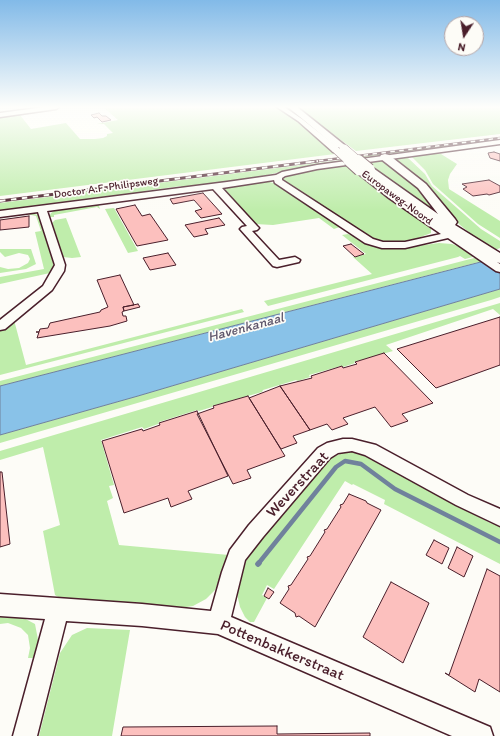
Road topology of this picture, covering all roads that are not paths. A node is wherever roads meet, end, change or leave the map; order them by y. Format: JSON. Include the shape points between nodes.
{"nodes":[{"id":1,"x":328,"y":141,"type":"edge"},
{"id":2,"x":330,"y":141,"type":"edge"},
{"id":3,"x":500,"y":142,"type":"edge"},
{"id":4,"x":340,"y":150,"type":"junction"},
{"id":5,"x":384,"y":157,"type":"junction"},
{"id":6,"x":278,"y":177,"type":"junction"},
{"id":7,"x":215,"y":186,"type":"junction"},
{"id":8,"x":42,"y":209,"type":"junction"},
{"id":9,"x":0,"y":214,"type":"edge"},
{"id":10,"x":454,"y":234,"type":"junction"},
{"id":11,"x":479,"y":250,"type":"junction"},
{"id":12,"x":500,"y":259,"type":"edge"},
{"id":13,"x":295,"y":260,"type":"dead end"},
{"id":14,"x":500,"y":269,"type":"edge"},
{"id":15,"x":0,"y":326,"type":"edge"},
{"id":16,"x":500,"y":518,"type":"edge"},
{"id":17,"x":0,"y":605,"type":"edge"},
{"id":18,"x":58,"y":610,"type":"junction"},
{"id":19,"x":219,"y":623,"type":"junction"},
{"id":20,"x":25,"y":736,"type":"edge"},
{"id":21,"x":480,"y":736,"type":"edge"}],
"edges":[{"from":1,"to":4,"type":"street","name":"Europaweg-Noord"},
{"from":2,"to":4,"type":"main road","name":"Europaweg-Noord"},
{"from":3,"to":5,"type":"street","name":"Doctor A.F. Philipsweg"},
{"from":4,"to":10,"type":"main road","name":"Europaweg-Noord","bridge":true},
{"from":5,"to":6,"type":"street","name":"Doctor A.F. Philipsweg","via":[[317,167]]},
{"from":5,"to":10,"type":"main road","via":[[422,186]]},
{"from":6,"to":7,"type":"street","name":"Doctor A.F. Philipsweg"},
{"from":6,"to":10,"type":"street","via":[[278,181],[369,241],[382,245],[405,245]]},
{"from":7,"to":8,"type":"street","name":"Doctor A.F. Philipsweg"},
{"from":7,"to":13,"type":"street","via":[[254,228],[245,229],[277,264]]},
{"from":8,"to":9,"type":"street","name":"Doctor A.F. Philipsweg"},
{"from":8,"to":15,"type":"street","via":[[60,265],[58,271],[48,288]]},
{"from":10,"to":11,"type":"main road","name":"Europaweg-Noord"},
{"from":11,"to":12,"type":"main road","name":"Europaweg-Noord"},
{"from":11,"to":14,"type":"street","name":"Europaweg-Noord"},
{"from":16,"to":19,"type":"street","name":"Weverstraat","via":[[370,450],[352,445],[333,448],[324,452],[256,531],[238,556]]},
{"from":17,"to":18,"type":"street","name":"Pottenbakkerstraat"},
{"from":18,"to":19,"type":"street","name":"Pottenbakkerstraat"},
{"from":18,"to":20,"type":"street"},
{"from":19,"to":21,"type":"street","name":"Pottenbakkerstraat"}]}
